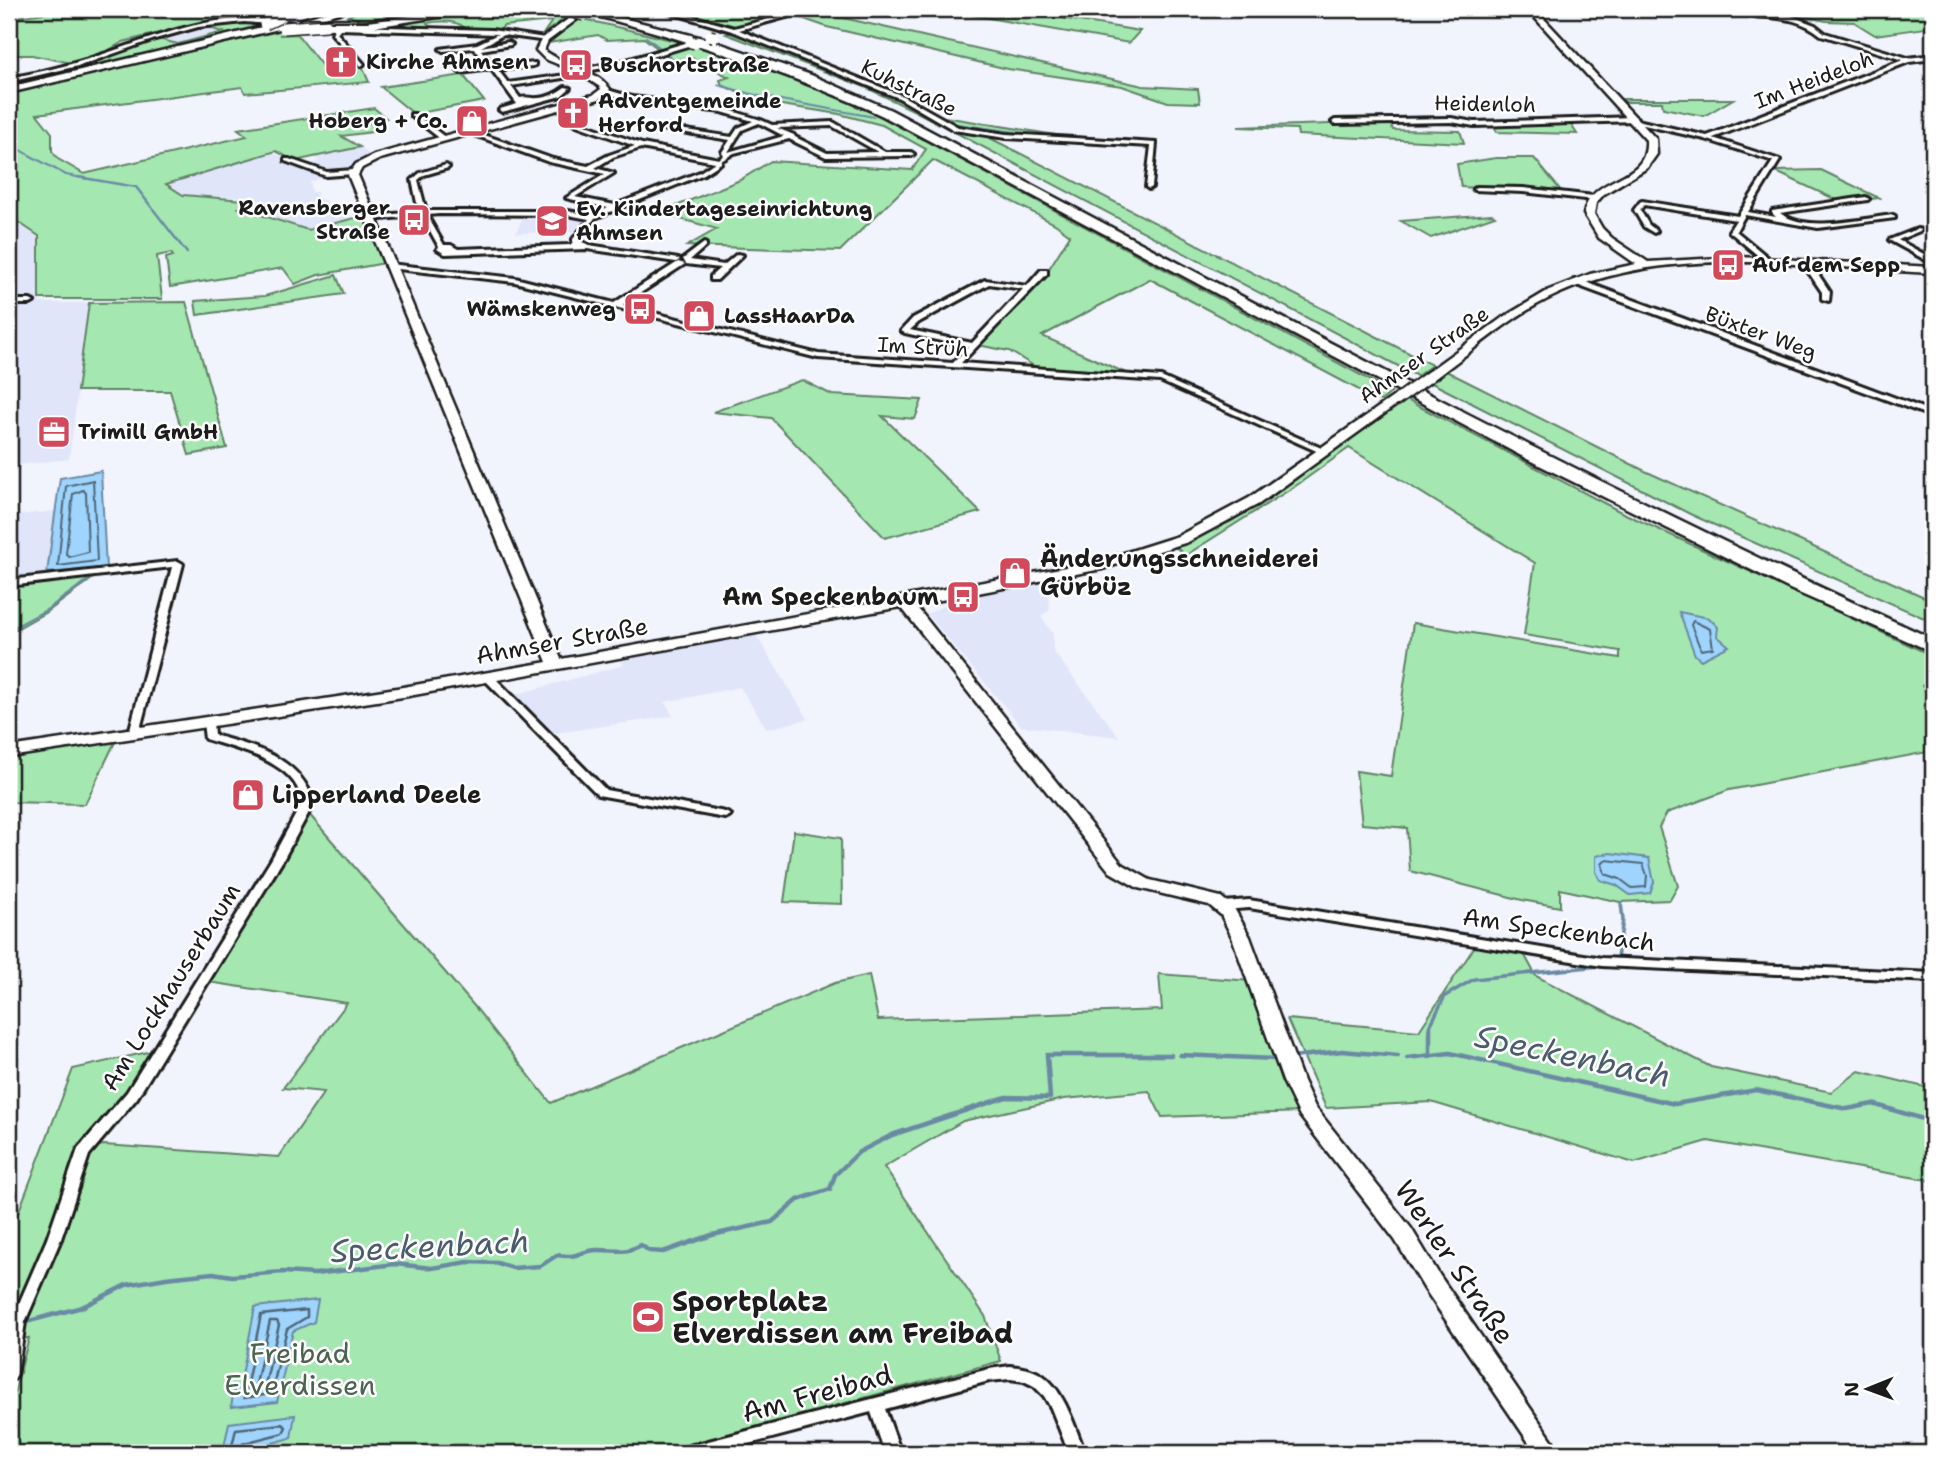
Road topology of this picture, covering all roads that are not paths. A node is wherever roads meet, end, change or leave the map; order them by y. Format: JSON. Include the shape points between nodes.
{"nodes":[{"id":1,"x":253,"y":9,"type":"edge"},
{"id":2,"x":334,"y":9,"type":"edge"},
{"id":3,"x":348,"y":9,"type":"edge"},
{"id":4,"x":456,"y":9,"type":"edge"},
{"id":5,"x":484,"y":9,"type":"edge"},
{"id":6,"x":550,"y":9,"type":"edge"},
{"id":7,"x":559,"y":9,"type":"edge"},
{"id":8,"x":604,"y":9,"type":"edge"},
{"id":9,"x":626,"y":9,"type":"edge"},
{"id":10,"x":661,"y":9,"type":"edge"},
{"id":11,"x":813,"y":9,"type":"edge"},
{"id":12,"x":1531,"y":9,"type":"edge"},
{"id":13,"x":1729,"y":9,"type":"edge"},
{"id":14,"x":583,"y":11,"type":"edge"},
{"id":15,"x":252,"y":19,"type":"junction"},
{"id":16,"x":301,"y":19,"type":"junction"},
{"id":17,"x":278,"y":21,"type":"edge"},
{"id":18,"x":331,"y":27,"type":"junction"},
{"id":19,"x":245,"y":34,"type":"junction"},
{"id":20,"x":503,"y":34,"type":"junction"},
{"id":21,"x":710,"y":38,"type":"junction"},
{"id":22,"x":545,"y":40,"type":"junction"},
{"id":23,"x":509,"y":44,"type":"dead end"},
{"id":24,"x":477,"y":47,"type":"junction"},
{"id":25,"x":443,"y":49,"type":"dead end"},
{"id":26,"x":506,"y":52,"type":"dead end"},
{"id":27,"x":482,"y":55,"type":"junction"},
{"id":28,"x":1933,"y":57,"type":"edge"},
{"id":29,"x":1908,"y":60,"type":"junction"},
{"id":30,"x":361,"y":64,"type":"dead end"},
{"id":31,"x":534,"y":64,"type":"dead end"},
{"id":32,"x":492,"y":68,"type":"junction"},
{"id":33,"x":580,"y":70,"type":"junction"},
{"id":34,"x":461,"y":71,"type":"dead end"},
{"id":35,"x":56,"y":75,"type":"junction"},
{"id":36,"x":566,"y":76,"type":"dead end"},
{"id":37,"x":9,"y":80,"type":"edge"},
{"id":38,"x":505,"y":85,"type":"junction"},
{"id":39,"x":567,"y":88,"type":"dead end"},
{"id":40,"x":9,"y":89,"type":"edge"},
{"id":41,"x":604,"y":92,"type":"junction"},
{"id":42,"x":520,"y":102,"type":"junction"},
{"id":43,"x":502,"y":110,"type":"dead end"},
{"id":44,"x":413,"y":115,"type":"dead end"},
{"id":45,"x":567,"y":120,"type":"dead end"},
{"id":46,"x":759,"y":121,"type":"junction"},
{"id":47,"x":1636,"y":121,"type":"junction"},
{"id":48,"x":1335,"y":122,"type":"dead end"},
{"id":49,"x":772,"y":126,"type":"junction"},
{"id":50,"x":666,"y":129,"type":"dead end"},
{"id":51,"x":471,"y":132,"type":"junction"},
{"id":52,"x":792,"y":135,"type":"junction"},
{"id":53,"x":1707,"y":138,"type":"junction"},
{"id":54,"x":444,"y":139,"type":"junction"},
{"id":55,"x":734,"y":139,"type":"junction"},
{"id":56,"x":642,"y":146,"type":"junction"},
{"id":57,"x":882,"y":152,"type":"junction"},
{"id":58,"x":911,"y":154,"type":"dead end"},
{"id":59,"x":721,"y":159,"type":"junction"},
{"id":60,"x":287,"y":160,"type":"dead end"},
{"id":61,"x":446,"y":167,"type":"dead end"},
{"id":62,"x":588,"y":169,"type":"junction"},
{"id":63,"x":353,"y":172,"type":"junction"},
{"id":64,"x":1149,"y":187,"type":"dead end"},
{"id":65,"x":1476,"y":189,"type":"dead end"},
{"id":66,"x":1594,"y":198,"type":"junction"},
{"id":67,"x":1866,"y":199,"type":"dead end"},
{"id":68,"x":613,"y":207,"type":"junction"},
{"id":69,"x":424,"y":215,"type":"junction"},
{"id":70,"x":1741,"y":216,"type":"junction"},
{"id":71,"x":591,"y":217,"type":"junction"},
{"id":72,"x":1893,"y":217,"type":"dead end"},
{"id":73,"x":369,"y":218,"type":"junction"},
{"id":74,"x":1780,"y":221,"type":"junction"},
{"id":75,"x":1919,"y":230,"type":"dead end"},
{"id":76,"x":1654,"y":231,"type":"dead end"},
{"id":77,"x":575,"y":245,"type":"junction"},
{"id":78,"x":704,"y":245,"type":"dead end"},
{"id":79,"x":739,"y":255,"type":"dead end"},
{"id":80,"x":683,"y":261,"type":"junction"},
{"id":81,"x":1768,"y":262,"type":"junction"},
{"id":82,"x":1933,"y":262,"type":"edge"},
{"id":83,"x":1807,"y":264,"type":"junction"},
{"id":84,"x":389,"y":266,"type":"junction"},
{"id":85,"x":1647,"y":266,"type":"junction"},
{"id":86,"x":726,"y":267,"type":"junction"},
{"id":87,"x":1933,"y":270,"type":"edge"},
{"id":88,"x":1044,"y":272,"type":"dead end"},
{"id":89,"x":714,"y":278,"type":"dead end"},
{"id":90,"x":1577,"y":282,"type":"junction"},
{"id":91,"x":1029,"y":288,"type":"junction"},
{"id":92,"x":1826,"y":299,"type":"dead end"},
{"id":93,"x":9,"y":302,"type":"edge"},
{"id":94,"x":30,"y":302,"type":"dead end"},
{"id":95,"x":616,"y":304,"type":"junction"},
{"id":96,"x":972,"y":345,"type":"junction"},
{"id":97,"x":954,"y":366,"type":"junction"},
{"id":98,"x":1933,"y":415,"type":"edge"},
{"id":99,"x":1324,"y":451,"type":"junction"},
{"id":100,"x":9,"y":583,"type":"edge"},
{"id":101,"x":914,"y":601,"type":"junction"},
{"id":102,"x":1933,"y":632,"type":"edge"},
{"id":103,"x":1933,"y":646,"type":"edge"},
{"id":104,"x":556,"y":665,"type":"junction"},
{"id":105,"x":488,"y":677,"type":"junction"},
{"id":106,"x":208,"y":722,"type":"junction"},
{"id":107,"x":135,"y":733,"type":"junction"},
{"id":108,"x":9,"y":752,"type":"edge"},
{"id":109,"x":725,"y":815,"type":"dead end"},
{"id":110,"x":1223,"y":906,"type":"junction"},
{"id":111,"x":1933,"y":977,"type":"edge"},
{"id":112,"x":9,"y":1374,"type":"edge"},
{"id":113,"x":876,"y":1405,"type":"junction"},
{"id":114,"x":689,"y":1453,"type":"edge"},
{"id":115,"x":893,"y":1453,"type":"edge"},
{"id":116,"x":1077,"y":1453,"type":"edge"},
{"id":117,"x":1549,"y":1453,"type":"edge"}],
"edges":[{"from":1,"to":15,"type":"street","via":[[257,13]]},
{"from":2,"to":16,"type":"highway"},
{"from":3,"to":4,"type":"highway","via":[[340,19],[367,22]]},
{"from":3,"to":16,"type":"highway"},
{"from":5,"to":18,"type":"highway"},
{"from":6,"to":14,"type":"highway"},
{"from":7,"to":14,"type":"highway"},
{"from":8,"to":21,"type":"highway"},
{"from":9,"to":21,"type":"highway"},
{"from":10,"to":21,"type":"street","name":"Kuhstraße"},
{"from":11,"to":21,"type":"street"},
{"from":12,"to":47,"type":"main road"},
{"from":13,"to":29,"type":"street","via":[[1792,19],[1817,27],[1823,34]]},
{"from":14,"to":21,"type":"highway"},
{"from":14,"to":22,"type":"main road"},
{"from":15,"to":18,"type":"street"},
{"from":15,"to":35,"type":"street","via":[[198,24]]},
{"from":16,"to":17,"type":"highway","bridge":true},
{"from":17,"to":18,"type":"highway","bridge":true},
{"from":17,"to":19,"type":"highway"},
{"from":17,"to":19,"type":"highway"},
{"from":18,"to":20,"type":"street"},
{"from":18,"to":30,"type":"street"},
{"from":19,"to":35,"type":"highway"},
{"from":20,"to":22,"type":"street"},
{"from":20,"to":24,"type":"street"},
{"from":21,"to":33,"type":"street","via":[[628,62]]},
{"from":21,"to":64,"type":"street","name":"Kuhstraße","via":[[901,97],[957,129],[1154,144]]},
{"from":21,"to":102,"type":"highway","via":[[773,57],[912,116],[1624,491]]},
{"from":21,"to":103,"type":"highway","via":[[887,113],[1545,464],[1751,565]]},
{"from":22,"to":33,"type":"main road","via":[[542,53]]},
{"from":23,"to":24,"type":"street"},
{"from":24,"to":25,"type":"street"},
{"from":24,"to":27,"type":"street"},
{"from":26,"to":27,"type":"street"},
{"from":27,"to":32,"type":"street"},
{"from":28,"to":29,"type":"street","name":"Im Heideloh"},
{"from":29,"to":53,"type":"street","name":"Im Heideloh"},
{"from":31,"to":32,"type":"street"},
{"from":32,"to":34,"type":"street"},
{"from":32,"to":38,"type":"street"},
{"from":33,"to":41,"type":"main road","via":[[603,85]]},
{"from":35,"to":37,"type":"street"},
{"from":35,"to":40,"type":"highway"},
{"from":36,"to":38,"type":"street"},
{"from":38,"to":42,"type":"street"},
{"from":39,"to":42,"type":"street","via":[[564,94]]},
{"from":41,"to":46,"type":"street","via":[[723,110]]},
{"from":41,"to":51,"type":"main road"},
{"from":42,"to":43,"type":"street"},
{"from":44,"to":54,"type":"street"},
{"from":45,"to":56,"type":"street"},
{"from":46,"to":49,"type":"street"},
{"from":46,"to":55,"type":"street","via":[[743,127]]},
{"from":47,"to":48,"type":"street","name":"Heidenloh"},
{"from":47,"to":53,"type":"street"},
{"from":47,"to":66,"type":"main road","via":[[1651,138],[1653,156],[1643,168]]},
{"from":49,"to":52,"type":"street"},
{"from":49,"to":57,"type":"street","via":[[833,124]]},
{"from":50,"to":55,"type":"street"},
{"from":51,"to":54,"type":"main road"},
{"from":51,"to":62,"type":"street","via":[[533,156]]},
{"from":52,"to":57,"type":"street","via":[[830,156]]},
{"from":52,"to":59,"type":"street"},
{"from":53,"to":70,"type":"street","via":[[1777,160]]},
{"from":54,"to":63,"type":"main road","via":[[377,157]]},
{"from":55,"to":59,"type":"street"},
{"from":56,"to":59,"type":"street"},
{"from":56,"to":62,"type":"street"},
{"from":57,"to":58,"type":"street"},
{"from":59,"to":68,"type":"street","via":[[702,173]]},
{"from":60,"to":63,"type":"street","via":[[326,174]]},
{"from":61,"to":69,"type":"street","via":[[415,180]]},
{"from":62,"to":68,"type":"street","via":[[611,173],[569,198]]},
{"from":63,"to":73,"type":"main road"},
{"from":65,"to":66,"type":"street"},
{"from":66,"to":85,"type":"main road","via":[[1590,215],[1598,231]]},
{"from":67,"to":74,"type":"street","via":[[1774,212]]},
{"from":68,"to":71,"type":"street"},
{"from":69,"to":71,"type":"street","via":[[568,213]]},
{"from":69,"to":73,"type":"street"},
{"from":69,"to":77,"type":"street","via":[[444,252]]},
{"from":70,"to":74,"type":"street"},
{"from":70,"to":76,"type":"street","via":[[1642,203],[1637,210]]},
{"from":70,"to":81,"type":"street","via":[[1732,231]]},
{"from":71,"to":77,"type":"street"},
{"from":72,"to":74,"type":"street","via":[[1827,226]]},
{"from":73,"to":84,"type":"main road"},
{"from":75,"to":82,"type":"street","via":[[1892,240]]},
{"from":77,"to":80,"type":"street"},
{"from":78,"to":80,"type":"street"},
{"from":79,"to":86,"type":"street"},
{"from":80,"to":86,"type":"street"},
{"from":80,"to":95,"type":"street"},
{"from":81,"to":83,"type":"main road","name":"Ahmser Straße"},
{"from":81,"to":85,"type":"main road","name":"Ahmser Straße"},
{"from":83,"to":87,"type":"main road","name":"Ahmser Straße"},
{"from":83,"to":92,"type":"street"},
{"from":84,"to":95,"type":"street","name":"Im Strüh","via":[[495,276]]},
{"from":84,"to":104,"type":"main road"},
{"from":85,"to":90,"type":"main road","name":"Ahmser Straße"},
{"from":86,"to":89,"type":"street"},
{"from":88,"to":91,"type":"street"},
{"from":90,"to":98,"type":"street","name":"Büxter Weg"},
{"from":90,"to":99,"type":"main road","name":"Ahmser Straße","bridge":true,"via":[[1536,302]]},
{"from":91,"to":96,"type":"street"},
{"from":91,"to":96,"type":"street","via":[[988,282],[916,320],[905,331]]},
{"from":93,"to":94,"type":"street"},
{"from":95,"to":97,"type":"street","name":"Im Strüh","via":[[818,356]]},
{"from":96,"to":97,"type":"street"},
{"from":97,"to":99,"type":"street","name":"Im Strüh","via":[[1161,379]]},
{"from":99,"to":101,"type":"main road","name":"Ahmser Straße","via":[[1230,516],[1172,544],[1102,565]]},
{"from":100,"to":107,"type":"street","via":[[178,564]]},
{"from":101,"to":104,"type":"main road","name":"Ahmser Straße"},
{"from":101,"to":110,"type":"main road","via":[[1116,868],[1144,884],[1204,897]]},
{"from":104,"to":105,"type":"main road","name":"Ahmser Straße"},
{"from":105,"to":106,"type":"main road","name":"Ahmser Straße"},
{"from":105,"to":109,"type":"street","via":[[602,793]]},
{"from":106,"to":107,"type":"main road","name":"Ahmser Straße"},
{"from":106,"to":112,"type":"street","name":"Am Lockhauserbaum","via":[[209,737],[257,753],[290,772],[307,792],[308,803],[132,1095],[83,1153],[54,1239],[18,1322]]},
{"from":107,"to":108,"type":"main road","name":"Ahmser Straße"},
{"from":110,"to":111,"type":"street","name":"Am Speckenbach","via":[[1249,904],[1602,962]]},
{"from":110,"to":117,"type":"main road","name":"Werler Straße","via":[[1241,937],[1306,1109],[1403,1234]]},
{"from":113,"to":114,"type":"street","name":"Am Freibad"},
{"from":113,"to":115,"type":"street"},
{"from":113,"to":116,"type":"street","name":"Am Freibad","via":[[1003,1371],[1027,1373],[1050,1390]]}]}
